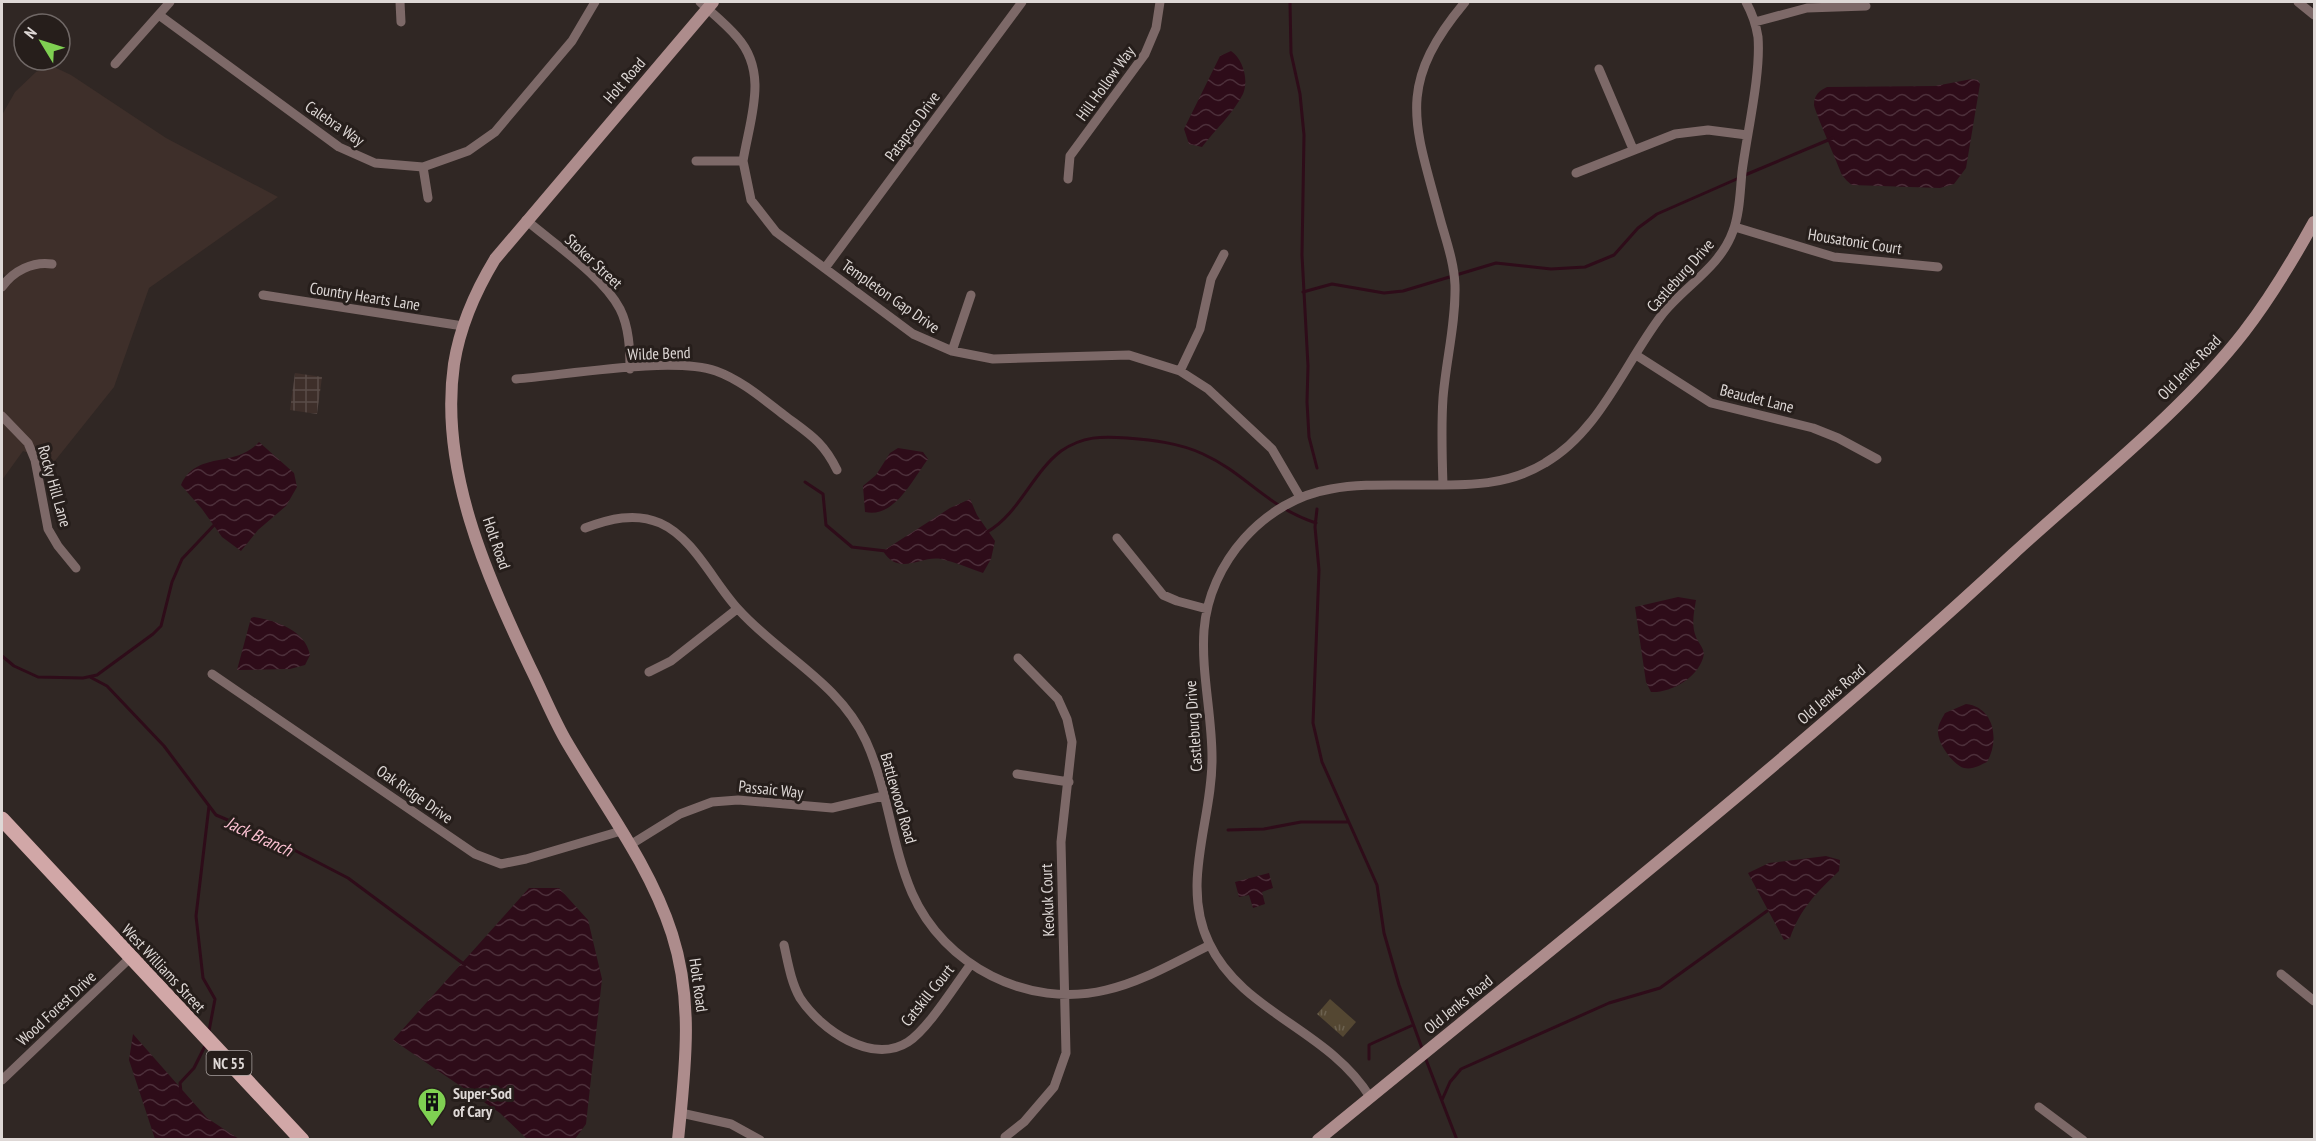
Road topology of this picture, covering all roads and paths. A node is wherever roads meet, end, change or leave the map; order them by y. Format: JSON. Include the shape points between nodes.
{"nodes":[{"id":1,"x":170,"y":2,"type":"edge"},
{"id":2,"x":400,"y":2,"type":"edge"},
{"id":3,"x":595,"y":2,"type":"edge"},
{"id":4,"x":1022,"y":2,"type":"edge"},
{"id":5,"x":1158,"y":2,"type":"edge"},
{"id":6,"x":1465,"y":2,"type":"edge"},
{"id":7,"x":1746,"y":2,"type":"edge"},
{"id":8,"x":2298,"y":2,"type":"edge"},
{"id":9,"x":707,"y":4,"type":"edge"},
{"id":10,"x":1866,"y":6,"type":"dead end"},
{"id":11,"x":159,"y":15,"type":"junction"},
{"id":12,"x":2314,"y":15,"type":"edge"},
{"id":13,"x":400,"y":22,"type":"dead end"},
{"id":14,"x":1755,"y":22,"type":"junction"},
{"id":15,"x":115,"y":64,"type":"dead end"},
{"id":16,"x":1599,"y":69,"type":"dead end"},
{"id":17,"x":1747,"y":135,"type":"junction"},
{"id":18,"x":1633,"y":149,"type":"junction"},
{"id":19,"x":696,"y":161,"type":"dead end"},
{"id":20,"x":743,"y":161,"type":"junction"},
{"id":21,"x":423,"y":167,"type":"junction"},
{"id":22,"x":1576,"y":173,"type":"dead end"},
{"id":23,"x":1068,"y":179,"type":"dead end"},
{"id":24,"x":428,"y":198,"type":"dead end"},
{"id":25,"x":526,"y":220,"type":"junction"},
{"id":26,"x":2314,"y":222,"type":"edge"},
{"id":27,"x":1735,"y":227,"type":"junction"},
{"id":28,"x":1224,"y":254,"type":"dead end"},
{"id":29,"x":52,"y":264,"type":"dead end"},
{"id":30,"x":1938,"y":267,"type":"dead end"},
{"id":31,"x":825,"y":268,"type":"junction"},
{"id":32,"x":2,"y":287,"type":"edge"},
{"id":33,"x":970,"y":294,"type":"dead end"},
{"id":34,"x":263,"y":295,"type":"dead end"},
{"id":35,"x":463,"y":326,"type":"junction"},
{"id":36,"x":952,"y":351,"type":"junction"},
{"id":37,"x":1636,"y":354,"type":"junction"},
{"id":38,"x":630,"y":369,"type":"junction"},
{"id":39,"x":1180,"y":371,"type":"junction"},
{"id":40,"x":516,"y":379,"type":"dead end"},
{"id":41,"x":2,"y":416,"type":"edge"},
{"id":42,"x":1877,"y":459,"type":"dead end"},
{"id":43,"x":837,"y":470,"type":"dead end"},
{"id":44,"x":1443,"y":485,"type":"junction"},
{"id":45,"x":1300,"y":497,"type":"junction"},
{"id":46,"x":585,"y":528,"type":"dead end"},
{"id":47,"x":1117,"y":538,"type":"dead end"},
{"id":48,"x":76,"y":568,"type":"dead end"},
{"id":49,"x":737,"y":609,"type":"junction"},
{"id":50,"x":1208,"y":609,"type":"junction"},
{"id":51,"x":1018,"y":658,"type":"dead end"},
{"id":52,"x":649,"y":672,"type":"dead end"},
{"id":53,"x":212,"y":674,"type":"dead end"},
{"id":54,"x":1017,"y":774,"type":"dead end"},
{"id":55,"x":1069,"y":782,"type":"junction"},
{"id":56,"x":883,"y":796,"type":"junction"},
{"id":57,"x":2,"y":819,"type":"edge"},
{"id":58,"x":621,"y":831,"type":"junction"},
{"id":59,"x":630,"y":845,"type":"junction"},
{"id":60,"x":784,"y":945,"type":"dead end"},
{"id":61,"x":1210,"y":945,"type":"junction"},
{"id":62,"x":130,"y":958,"type":"junction"},
{"id":63,"x":971,"y":964,"type":"junction"},
{"id":64,"x":2281,"y":974,"type":"dead end"},
{"id":65,"x":1065,"y":995,"type":"junction"},
{"id":66,"x":2314,"y":1001,"type":"edge"},
{"id":67,"x":2,"y":1080,"type":"edge"},
{"id":68,"x":1370,"y":1096,"type":"junction"},
{"id":69,"x":2039,"y":1107,"type":"dead end"},
{"id":70,"x":681,"y":1113,"type":"junction"},
{"id":71,"x":1005,"y":1137,"type":"dead end"},
{"id":72,"x":302,"y":1140,"type":"edge"},
{"id":73,"x":678,"y":1140,"type":"edge"},
{"id":74,"x":760,"y":1140,"type":"edge"},
{"id":75,"x":1318,"y":1140,"type":"edge"},
{"id":76,"x":2083,"y":1140,"type":"edge"}],
"edges":[{"from":1,"to":11,"type":"street"},
{"from":2,"to":13,"type":"street"},
{"from":3,"to":21,"type":"street","name":"Calebra Way","via":[[572,41],[495,132],[468,151]]},
{"from":4,"to":31,"type":"street","name":"Patapsco Drive"},
{"from":5,"to":23,"type":"street","name":"Hill Hollow Way","via":[[1152,41],[1070,156]]},
{"from":6,"to":44,"type":"street","via":[[1430,50],[1417,102],[1418,138],[1455,284],[1443,398]]},
{"from":7,"to":14,"type":"street","name":"Castleburg Drive"},
{"from":8,"to":12,"type":"street"},
{"from":9,"to":20,"type":"street","name":"Templeton Gap Drive","via":[[738,37],[754,67],[757,86]]},
{"from":9,"to":25,"type":"street","name":"Holt Road"},
{"from":10,"to":14,"type":"street","via":[[1807,8]]},
{"from":11,"to":15,"type":"street"},
{"from":11,"to":21,"type":"street","name":"Calebra Way","via":[[339,147],[375,163]]},
{"from":14,"to":17,"type":"street","name":"Castleburg Drive","via":[[1757,60]]},
{"from":16,"to":18,"type":"street"},
{"from":17,"to":18,"type":"street","via":[[1691,131]]},
{"from":17,"to":27,"type":"street","name":"Castleburg Drive"},
{"from":18,"to":22,"type":"street"},
{"from":19,"to":20,"type":"street"},
{"from":20,"to":31,"type":"street","name":"Templeton Gap Drive","via":[[747,188],[757,210],[776,232]]},
{"from":21,"to":24,"type":"street"},
{"from":25,"to":35,"type":"street","name":"Holt Road","via":[[495,259]]},
{"from":25,"to":38,"type":"street","name":"Stoker Street","via":[[613,298],[624,321]]},
{"from":26,"to":68,"type":"street","name":"Old Jenks Road","via":[[2243,334],[2194,388],[2118,459],[1903,655]]},
{"from":27,"to":30,"type":"street","name":"Housatonic Court","via":[[1834,256]]},
{"from":27,"to":37,"type":"street","name":"Castleburg Drive","via":[[1717,259],[1670,305]]},
{"from":28,"to":39,"type":"street","via":[[1211,279],[1200,329]]},
{"from":29,"to":32,"type":"street","via":[[18,271]]},
{"from":31,"to":36,"type":"street","name":"Templeton Gap Drive","via":[[913,334]]},
{"from":33,"to":36,"type":"street"},
{"from":34,"to":35,"type":"street","name":"Country Hearts Lane"},
{"from":35,"to":58,"type":"street","name":"Holt Road","via":[[453,379],[452,423],[478,544],[508,620],[564,736]]},
{"from":36,"to":39,"type":"street","name":"Templeton Gap Drive","via":[[993,358],[1129,356]]},
{"from":37,"to":42,"type":"street","name":"Beaudet Lane","via":[[1711,403],[1813,428]]},
{"from":37,"to":44,"type":"street","name":"Castleburg Drive","via":[[1589,425],[1563,452],[1527,473],[1502,481]]},
{"from":38,"to":40,"type":"street","name":"Wilde Bend"},
{"from":38,"to":43,"type":"street","name":"Wilde Bend","via":[[690,365],[731,377],[826,447]]},
{"from":39,"to":45,"type":"street","name":"Templeton Gap Drive","via":[[1208,389],[1272,448]]},
{"from":41,"to":48,"type":"street","name":"Rocky Hill Lane","via":[[28,443],[48,529]]},
{"from":44,"to":45,"type":"street","name":"Castleburg Drive","via":[[1354,486]]},
{"from":45,"to":50,"type":"street","name":"Castleburg Drive","via":[[1261,522],[1237,546],[1220,573]]},
{"from":46,"to":49,"type":"street","name":"Battlewood Road","via":[[625,517],[661,523],[685,541]]},
{"from":47,"to":50,"type":"street","via":[[1163,595]]},
{"from":49,"to":52,"type":"street","via":[[671,661]]},
{"from":49,"to":56,"type":"street","name":"Battlewood Road","via":[[821,681],[849,711],[867,742]]},
{"from":50,"to":61,"type":"street","name":"Castleburg Drive","via":[[1203,633],[1212,757],[1196,885],[1199,916]]},
{"from":51,"to":55,"type":"street","name":"Keokuk Court","via":[[1053,690],[1067,718],[1073,754]]},
{"from":53,"to":58,"type":"street","name":"Oak Ridge Drive","via":[[475,854],[501,864]]},
{"from":54,"to":55,"type":"street"},
{"from":55,"to":65,"type":"street","name":"Keokuk Court","via":[[1060,856]]},
{"from":56,"to":59,"type":"street","name":"Passaic Way","via":[[832,808],[738,800],[712,802],[680,814]]},
{"from":56,"to":63,"type":"street","name":"Battlewood Road","via":[[904,871],[920,908],[946,943]]},
{"from":57,"to":62,"type":"main road","name":"West Williams Street","number":"NC 55"},
{"from":58,"to":59,"type":"street","name":"Holt Road"},
{"from":59,"to":70,"type":"street","name":"Holt Road","via":[[668,920],[683,976],[687,1021]]},
{"from":60,"to":63,"type":"street","name":"Catskill Court","via":[[794,985],[808,1008],[850,1040],[878,1051],[898,1047],[918,1033]]},
{"from":61,"to":65,"type":"street","name":"Battlewood Road","via":[[1107,990]]},
{"from":61,"to":68,"type":"street","name":"Castleburg Drive","via":[[1236,982],[1330,1050],[1349,1067]]},
{"from":62,"to":67,"type":"street","name":"Wood Forest Drive"},
{"from":62,"to":72,"type":"main road","name":"West Williams Street","number":"NC 55"},
{"from":63,"to":65,"type":"street","name":"Battlewood Road","via":[[1021,988]]},
{"from":64,"to":66,"type":"street"},
{"from":65,"to":71,"type":"street","name":"Keokuk Court","via":[[1066,1053],[1059,1077],[1033,1113]]},
{"from":68,"to":75,"type":"street","name":"Old Jenks Road"},
{"from":69,"to":76,"type":"street"},
{"from":70,"to":73,"type":"street","name":"Holt Road"},
{"from":70,"to":74,"type":"street","via":[[731,1124]]}]}
